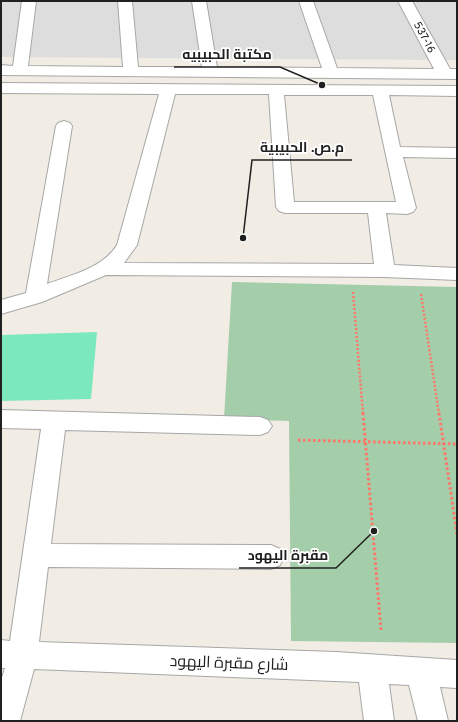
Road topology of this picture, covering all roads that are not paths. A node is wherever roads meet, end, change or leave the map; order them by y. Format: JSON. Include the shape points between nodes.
{"nodes":[{"id":1,"x":29,"y":1,"type":"edge"},
{"id":2,"x":126,"y":1,"type":"edge"},
{"id":3,"x":199,"y":1,"type":"edge"},
{"id":4,"x":306,"y":1,"type":"edge"},
{"id":5,"x":405,"y":1,"type":"edge"},
{"id":6,"x":1,"y":70,"type":"edge"},
{"id":7,"x":20,"y":70,"type":"junction"},
{"id":8,"x":131,"y":71,"type":"junction"},
{"id":9,"x":210,"y":72,"type":"junction"},
{"id":10,"x":331,"y":73,"type":"junction"},
{"id":11,"x":451,"y":73,"type":"edge"},
{"id":12,"x":1,"y":88,"type":"edge"},
{"id":13,"x":168,"y":89,"type":"junction"},
{"id":14,"x":276,"y":90,"type":"junction"},
{"id":15,"x":380,"y":90,"type":"junction"},
{"id":16,"x":457,"y":90,"type":"edge"},
{"id":17,"x":64,"y":126,"type":"dead end"},
{"id":18,"x":393,"y":152,"type":"junction"},
{"id":19,"x":457,"y":153,"type":"edge"},
{"id":20,"x":376,"y":207,"type":"junction"},
{"id":21,"x":104,"y":269,"type":"junction"},
{"id":22,"x":385,"y":271,"type":"junction"},
{"id":23,"x":457,"y":274,"type":"edge"},
{"id":24,"x":36,"y":297,"type":"junction"},
{"id":25,"x":1,"y":307,"type":"edge"},
{"id":26,"x":1,"y":419,"type":"edge"},
{"id":27,"x":54,"y":421,"type":"junction"},
{"id":28,"x":260,"y":426,"type":"dead end"},
{"id":29,"x":36,"y":556,"type":"junction"},
{"id":30,"x":271,"y":557,"type":"dead end"},
{"id":31,"x":12,"y":654,"type":"edge"},
{"id":32,"x":372,"y":668,"type":"junction"},
{"id":33,"x":421,"y":672,"type":"junction"},
{"id":34,"x":457,"y":674,"type":"edge"},
{"id":35,"x":5,"y":721,"type":"edge"},
{"id":36,"x":379,"y":721,"type":"edge"},
{"id":37,"x":433,"y":721,"type":"edge"}],
"edges":[{"from":1,"to":7,"type":"street"},
{"from":2,"to":8,"type":"street"},
{"from":3,"to":9,"type":"street"},
{"from":4,"to":10,"type":"street"},
{"from":5,"to":11,"type":"street","name":"537-16"},
{"from":6,"to":7,"type":"street"},
{"from":7,"to":8,"type":"street"},
{"from":8,"to":9,"type":"street"},
{"from":9,"to":10,"type":"street"},
{"from":10,"to":11,"type":"street"},
{"from":12,"to":13,"type":"street"},
{"from":13,"to":14,"type":"street"},
{"from":13,"to":21,"type":"street","via":[[127,245],[120,256]]},
{"from":14,"to":15,"type":"street"},
{"from":14,"to":20,"type":"street","via":[[284,207]]},
{"from":15,"to":16,"type":"street"},
{"from":15,"to":18,"type":"street"},
{"from":17,"to":24,"type":"street"},
{"from":18,"to":19,"type":"street"},
{"from":18,"to":20,"type":"street","via":[[407,208]]},
{"from":20,"to":22,"type":"street"},
{"from":21,"to":22,"type":"street"},
{"from":21,"to":24,"type":"street"},
{"from":22,"to":23,"type":"street"},
{"from":24,"to":25,"type":"street"},
{"from":26,"to":27,"type":"street"},
{"from":27,"to":28,"type":"street"},
{"from":27,"to":29,"type":"street"},
{"from":29,"to":30,"type":"street"},
{"from":29,"to":31,"type":"street"},
{"from":31,"to":32,"type":"street","name":"شارع مقبرة اليهود"},
{"from":31,"to":35,"type":"street"},
{"from":32,"to":33,"type":"street","name":"شارع مقبرة اليهود"},
{"from":32,"to":36,"type":"street"},
{"from":33,"to":34,"type":"street","name":"شارع مقبرة اليهود"},
{"from":33,"to":37,"type":"street"}]}
